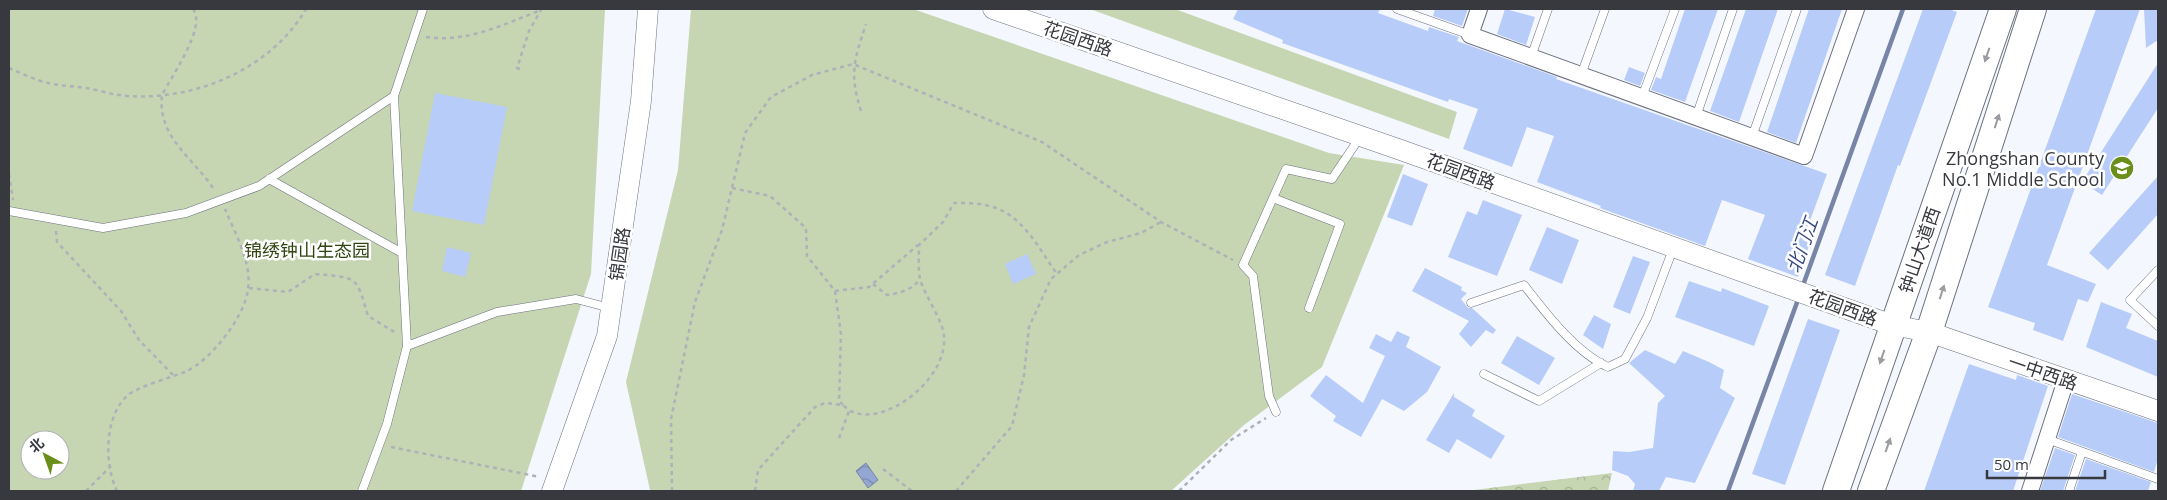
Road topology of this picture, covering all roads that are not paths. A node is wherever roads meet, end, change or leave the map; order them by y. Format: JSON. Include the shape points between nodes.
{"nodes":[{"id":1,"x":423,"y":9,"type":"edge"},
{"id":2,"x":648,"y":9,"type":"edge"},
{"id":3,"x":993,"y":9,"type":"edge"},
{"id":4,"x":1397,"y":9,"type":"edge"},
{"id":5,"x":1479,"y":9,"type":"edge"},
{"id":6,"x":1548,"y":9,"type":"edge"},
{"id":7,"x":1605,"y":9,"type":"edge"},
{"id":8,"x":1675,"y":9,"type":"edge"},
{"id":9,"x":1733,"y":9,"type":"edge"},
{"id":10,"x":1797,"y":9,"type":"edge"},
{"id":11,"x":1856,"y":9,"type":"edge"},
{"id":12,"x":2003,"y":9,"type":"edge"},
{"id":13,"x":2033,"y":9,"type":"edge"},
{"id":14,"x":1418,"y":12,"type":"edge"},
{"id":15,"x":1470,"y":35,"type":"junction"},
{"id":16,"x":1531,"y":57,"type":"junction"},
{"id":17,"x":1581,"y":75,"type":"junction"},
{"id":18,"x":394,"y":96,"type":"junction"},
{"id":19,"x":1642,"y":97,"type":"junction"},
{"id":20,"x":1696,"y":117,"type":"junction"},
{"id":21,"x":1361,"y":136,"type":"junction"},
{"id":22,"x":1752,"y":137,"type":"junction"},
{"id":23,"x":269,"y":179,"type":"junction"},
{"id":24,"x":1273,"y":198,"type":"junction"},
{"id":25,"x":9,"y":211,"type":"edge"},
{"id":26,"x":1674,"y":247,"type":"junction"},
{"id":27,"x":402,"y":253,"type":"junction"},
{"id":28,"x":2158,"y":270,"type":"edge"},
{"id":29,"x":1471,"y":303,"type":"dead end"},
{"id":30,"x":611,"y":308,"type":"junction"},
{"id":31,"x":1309,"y":308,"type":"dead end"},
{"id":32,"x":1892,"y":324,"type":"junction"},
{"id":33,"x":2158,"y":326,"type":"edge"},
{"id":34,"x":1929,"y":332,"type":"junction"},
{"id":35,"x":407,"y":343,"type":"junction"},
{"id":36,"x":1601,"y":363,"type":"junction"},
{"id":37,"x":1484,"y":374,"type":"dead end"},
{"id":38,"x":2066,"y":380,"type":"junction"},
{"id":39,"x":2158,"y":411,"type":"edge"},
{"id":40,"x":1276,"y":412,"type":"road end"},
{"id":41,"x":2047,"y":439,"type":"junction"},
{"id":42,"x":2082,"y":452,"type":"junction"},
{"id":43,"x":2158,"y":479,"type":"edge"},
{"id":44,"x":554,"y":486,"type":"edge"},
{"id":45,"x":362,"y":491,"type":"edge"},
{"id":46,"x":1836,"y":491,"type":"edge"},
{"id":47,"x":1871,"y":491,"type":"edge"},
{"id":48,"x":2030,"y":491,"type":"edge"},
{"id":49,"x":2069,"y":491,"type":"edge"}],
"edges":[{"from":1,"to":18,"type":"lane"},
{"from":2,"to":30,"type":"street","name":"锦园路","via":[[641,101]]},
{"from":3,"to":21,"type":"street","name":"花园西路"},
{"from":4,"to":14,"type":"lane"},
{"from":5,"to":15,"type":"street"},
{"from":6,"to":16,"type":"lane"},
{"from":7,"to":17,"type":"lane"},
{"from":8,"to":19,"type":"lane"},
{"from":9,"to":20,"type":"lane"},
{"from":10,"to":22,"type":"lane"},
{"from":11,"to":22,"type":"street","via":[[1804,156]]},
{"from":12,"to":32,"type":"highway","name":"钟山大道西","one_way":true},
{"from":34,"to":13,"type":"highway","name":"钟山大道西","one_way":true},
{"from":14,"to":15,"type":"lane"},
{"from":15,"to":16,"type":"street"},
{"from":16,"to":17,"type":"street"},
{"from":17,"to":19,"type":"street"},
{"from":18,"to":23,"type":"lane"},
{"from":18,"to":27,"type":"lane"},
{"from":19,"to":20,"type":"street"},
{"from":20,"to":22,"type":"street"},
{"from":21,"to":24,"type":"lane","via":[[1332,178],[1286,168]]},
{"from":21,"to":26,"type":"street","name":"花园西路"},
{"from":23,"to":25,"type":"lane","via":[[259,186],[186,213],[103,228]]},
{"from":23,"to":27,"type":"lane"},
{"from":24,"to":31,"type":"lane","via":[[1340,224]]},
{"from":24,"to":40,"type":"lane","via":[[1243,264],[1253,276],[1269,396]]},
{"from":26,"to":32,"type":"street","name":"花园西路"},
{"from":26,"to":36,"type":"lane","via":[[1647,318],[1625,359],[1608,367]]},
{"from":27,"to":35,"type":"lane"},
{"from":28,"to":33,"type":"lane","via":[[2130,300]]},
{"from":29,"to":36,"type":"lane","via":[[1524,285],[1547,316]]},
{"from":30,"to":35,"type":"lane","via":[[576,299],[497,312]]},
{"from":30,"to":44,"type":"street","name":"锦园路","via":[[607,336]]},
{"from":32,"to":34,"type":"street","name":"花园西路"},
{"from":32,"to":46,"type":"highway","name":"钟山大道西","one_way":true},
{"from":34,"to":38,"type":"street","name":"一中西路"},
{"from":47,"to":34,"type":"highway","name":"钟山大道西","one_way":true},
{"from":35,"to":45,"type":"lane","via":[[380,444]]},
{"from":36,"to":37,"type":"lane","via":[[1539,401]]},
{"from":38,"to":39,"type":"street","name":"一中西路"},
{"from":38,"to":41,"type":"street"},
{"from":41,"to":42,"type":"lane"},
{"from":41,"to":48,"type":"street"},
{"from":42,"to":43,"type":"lane"},
{"from":42,"to":49,"type":"lane"}]}
